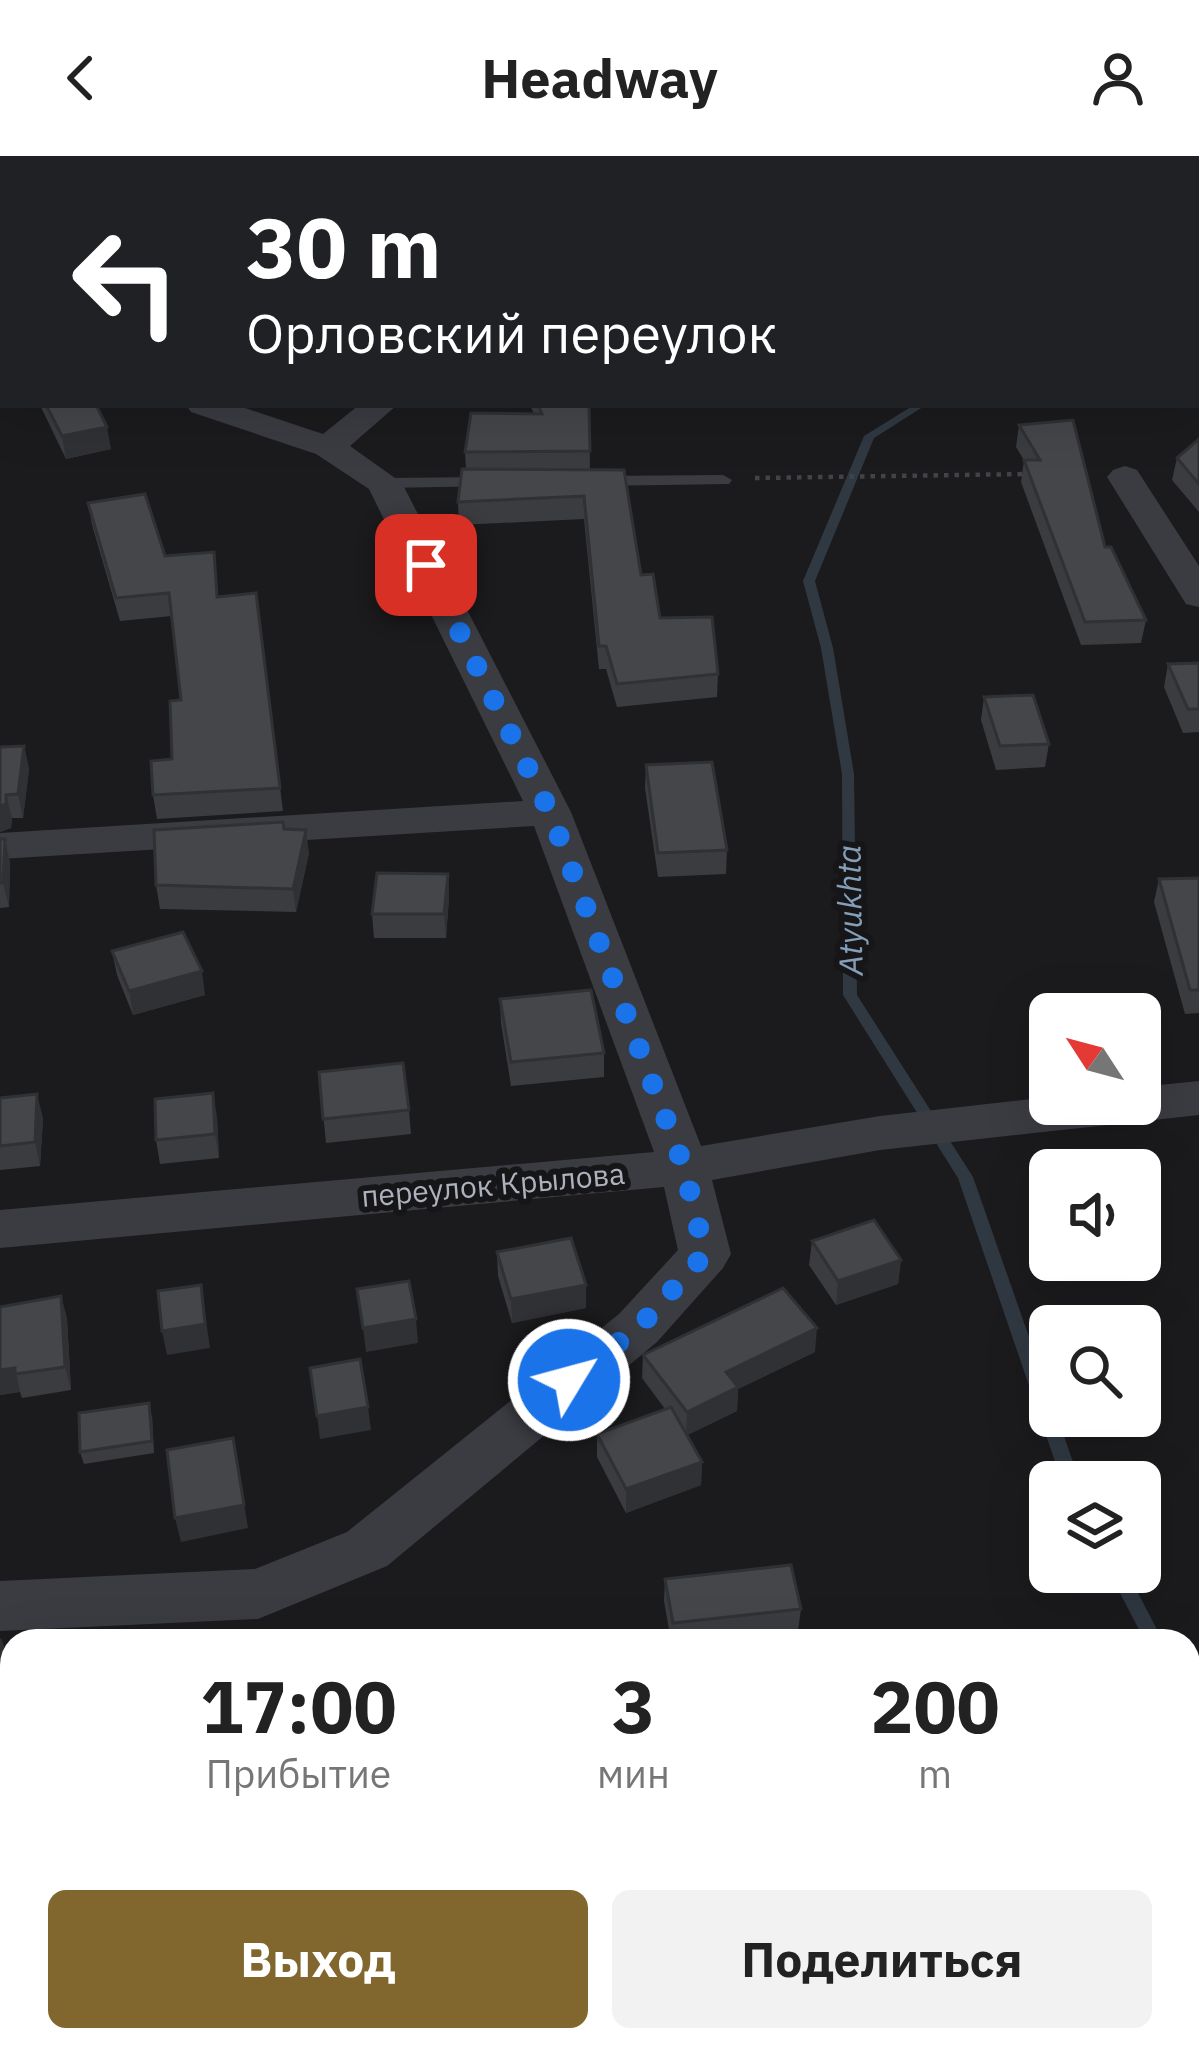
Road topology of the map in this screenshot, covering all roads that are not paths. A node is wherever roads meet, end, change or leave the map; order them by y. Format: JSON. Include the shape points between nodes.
{"nodes":[{"id":1,"x":212,"y":408,"type":"edge"},
{"id":2,"x":376,"y":408,"type":"edge"},
{"id":3,"x":328,"y":447,"type":"junction"},
{"id":4,"x":1125,"y":476,"type":"dead end"},
{"id":5,"x":723,"y":480,"type":"road end"},
{"id":6,"x":587,"y":481,"type":"edge"},
{"id":7,"x":520,"y":482,"type":"edge"},
{"id":8,"x":384,"y":483,"type":"junction"},
{"id":9,"x":1199,"y":596,"type":"edge"},
{"id":10,"x":550,"y":812,"type":"junction"},
{"id":11,"x":0,"y":846,"type":"edge"},
{"id":12,"x":1199,"y":1098,"type":"edge"},
{"id":13,"x":684,"y":1167,"type":"junction"},
{"id":14,"x":0,"y":1229,"type":"edge"},
{"id":15,"x":0,"y":1606,"type":"edge"},
{"id":16,"x":64,"y":1622,"type":"edge"}],
"edges":[{"from":1,"to":3,"type":"street"},
{"from":2,"to":3,"type":"street"},
{"from":3,"to":8,"type":"street"},
{"from":4,"to":9,"type":"street"},
{"from":5,"to":6,"type":"lane"},
{"from":7,"to":8,"type":"lane"},
{"from":8,"to":10,"type":"street"},
{"from":10,"to":11,"type":"street"},
{"from":10,"to":13,"type":"street"},
{"from":12,"to":13,"type":"street","name":"переулок Крылова","via":[[880,1132]]},
{"from":13,"to":14,"type":"street","name":"переулок Крылова"},
{"from":13,"to":16,"type":"street","via":[[705,1254],[638,1328],[368,1549],[258,1594]]},
{"from":15,"to":16,"type":"street"}]}
